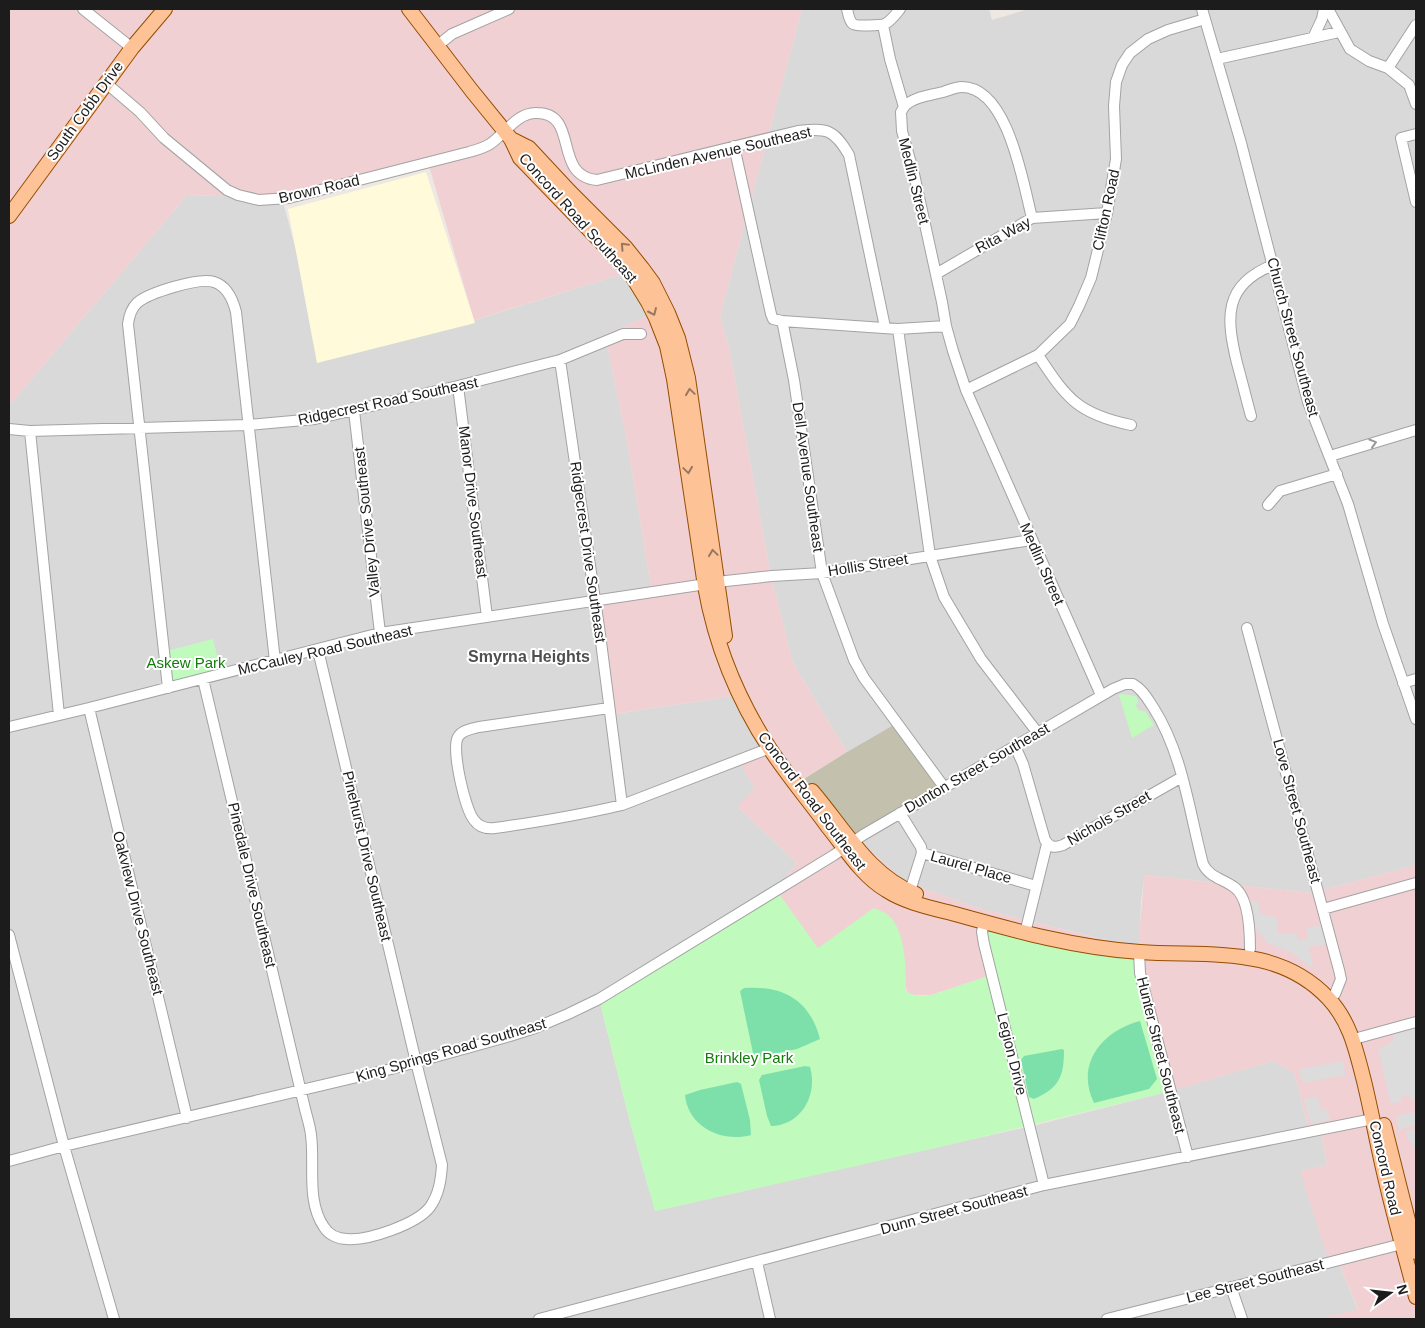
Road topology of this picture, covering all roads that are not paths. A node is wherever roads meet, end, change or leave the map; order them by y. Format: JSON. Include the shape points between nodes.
{"nodes":[{"id":1,"x":83,"y":9,"type":"edge"},
{"id":2,"x":165,"y":9,"type":"edge"},
{"id":3,"x":409,"y":9,"type":"edge"},
{"id":4,"x":509,"y":9,"type":"edge"},
{"id":5,"x":847,"y":9,"type":"edge"},
{"id":6,"x":900,"y":9,"type":"edge"},
{"id":7,"x":1202,"y":9,"type":"edge"},
{"id":8,"x":1326,"y":9,"type":"edge"},
{"id":9,"x":1205,"y":19,"type":"junction"},
{"id":10,"x":883,"y":25,"type":"junction"},
{"id":11,"x":1416,"y":25,"type":"edge"},
{"id":12,"x":1339,"y":32,"type":"junction"},
{"id":13,"x":1313,"y":38,"type":"junction"},
{"id":14,"x":437,"y":46,"type":"junction"},
{"id":15,"x":132,"y":48,"type":"junction"},
{"id":16,"x":1217,"y":59,"type":"junction"},
{"id":17,"x":1388,"y":68,"type":"junction"},
{"id":18,"x":106,"y":83,"type":"junction"},
{"id":19,"x":1416,"y":104,"type":"edge"},
{"id":20,"x":904,"y":107,"type":"junction"},
{"id":21,"x":1416,"y":134,"type":"edge"},
{"id":22,"x":509,"y":136,"type":"junction"},
{"id":23,"x":734,"y":146,"type":"junction"},
{"id":24,"x":1416,"y":202,"type":"edge"},
{"id":25,"x":1106,"y":213,"type":"junction"},
{"id":26,"x":9,"y":216,"type":"edge"},
{"id":27,"x":1032,"y":218,"type":"junction"},
{"id":28,"x":1273,"y":265,"type":"junction"},
{"id":29,"x":936,"y":274,"type":"junction"},
{"id":30,"x":782,"y":321,"type":"junction"},
{"id":31,"x":946,"y":326,"type":"junction"},
{"id":32,"x":885,"y":327,"type":"junction"},
{"id":33,"x":898,"y":329,"type":"junction"},
{"id":34,"x":641,"y":334,"type":"dead end"},
{"id":35,"x":1038,"y":355,"type":"junction"},
{"id":36,"x":560,"y":360,"type":"junction"},
{"id":37,"x":458,"y":386,"type":"junction"},
{"id":38,"x":966,"y":390,"type":"junction"},
{"id":39,"x":354,"y":411,"type":"junction"},
{"id":40,"x":1251,"y":416,"type":"dead end"},
{"id":41,"x":248,"y":425,"type":"junction"},
{"id":42,"x":1131,"y":425,"type":"dead end"},
{"id":43,"x":140,"y":427,"type":"junction"},
{"id":44,"x":9,"y":429,"type":"edge"},
{"id":45,"x":1416,"y":430,"type":"edge"},
{"id":46,"x":30,"y":431,"type":"junction"},
{"id":47,"x":1330,"y":456,"type":"junction"},
{"id":48,"x":1337,"y":474,"type":"junction"},
{"id":49,"x":1268,"y":505,"type":"dead end"},
{"id":50,"x":1032,"y":540,"type":"junction"},
{"id":51,"x":930,"y":556,"type":"junction"},
{"id":52,"x":822,"y":573,"type":"junction"},
{"id":53,"x":711,"y":584,"type":"junction"},
{"id":54,"x":596,"y":602,"type":"junction"},
{"id":55,"x":488,"y":617,"type":"junction"},
{"id":56,"x":1247,"y":628,"type":"dead end"},
{"id":57,"x":380,"y":633,"type":"junction"},
{"id":58,"x":318,"y":650,"type":"junction"},
{"id":59,"x":275,"y":661,"type":"junction"},
{"id":60,"x":203,"y":679,"type":"junction"},
{"id":61,"x":1416,"y":679,"type":"edge"},
{"id":62,"x":1403,"y":683,"type":"junction"},
{"id":63,"x":168,"y":688,"type":"junction"},
{"id":64,"x":1101,"y":695,"type":"junction"},
{"id":65,"x":89,"y":708,"type":"junction"},
{"id":66,"x":609,"y":708,"type":"junction"},
{"id":67,"x":59,"y":715,"type":"junction"},
{"id":68,"x":1416,"y":719,"type":"edge"},
{"id":69,"x":9,"y":727,"type":"edge"},
{"id":70,"x":1037,"y":732,"type":"junction"},
{"id":71,"x":1015,"y":746,"type":"junction"},
{"id":72,"x":770,"y":748,"type":"junction"},
{"id":73,"x":1182,"y":777,"type":"junction"},
{"id":74,"x":944,"y":787,"type":"junction"},
{"id":75,"x":622,"y":805,"type":"junction"},
{"id":76,"x":900,"y":813,"type":"junction"},
{"id":77,"x":1047,"y":844,"type":"junction"},
{"id":78,"x":849,"y":845,"type":"junction"},
{"id":79,"x":922,"y":854,"type":"junction"},
{"id":80,"x":1416,"y":883,"type":"edge"},
{"id":81,"x":1036,"y":886,"type":"junction"},
{"id":82,"x":910,"y":891,"type":"junction"},
{"id":83,"x":1323,"y":909,"type":"junction"},
{"id":84,"x":984,"y":922,"type":"junction"},
{"id":85,"x":1027,"y":925,"type":"junction"},
{"id":86,"x":9,"y":935,"type":"edge"},
{"id":87,"x":1250,"y":949,"type":"junction"},
{"id":88,"x":1139,"y":952,"type":"junction"},
{"id":89,"x":1335,"y":994,"type":"junction"},
{"id":90,"x":1416,"y":1022,"type":"edge"},
{"id":91,"x":1357,"y":1038,"type":"junction"},
{"id":92,"x":416,"y":1062,"type":"junction"},
{"id":93,"x":301,"y":1090,"type":"junction"},
{"id":94,"x":187,"y":1118,"type":"junction"},
{"id":95,"x":1373,"y":1119,"type":"junction"},
{"id":96,"x":64,"y":1146,"type":"junction"},
{"id":97,"x":1188,"y":1157,"type":"junction"},
{"id":98,"x":9,"y":1161,"type":"edge"},
{"id":99,"x":1044,"y":1186,"type":"junction"},
{"id":100,"x":1402,"y":1244,"type":"junction"},
{"id":101,"x":1416,"y":1252,"type":"edge"},
{"id":102,"x":757,"y":1262,"type":"junction"},
{"id":103,"x":1231,"y":1287,"type":"junction"},
{"id":104,"x":1416,"y":1297,"type":"edge"},
{"id":105,"x":114,"y":1319,"type":"edge"},
{"id":106,"x":539,"y":1319,"type":"edge"},
{"id":107,"x":770,"y":1319,"type":"edge"},
{"id":108,"x":1107,"y":1319,"type":"edge"},
{"id":109,"x":1242,"y":1319,"type":"edge"}],
"edges":[{"from":1,"to":15,"type":"street"},
{"from":2,"to":15,"type":"main road","name":"South Cobb Drive"},
{"from":3,"to":14,"type":"main road","name":"Concord Road Southeast"},
{"from":4,"to":14,"type":"street","via":[[452,34]]},
{"from":5,"to":10,"type":"street","via":[[855,26]]},
{"from":6,"to":10,"type":"street"},
{"from":7,"to":9,"type":"street","name":"Church Street Southeast"},
{"from":8,"to":12,"type":"street"},
{"from":8,"to":13,"type":"street"},
{"from":9,"to":16,"type":"street","name":"Church Street Southeast"},
{"from":9,"to":25,"type":"street","name":"Clifton Road","via":[[1148,40],[1130,53],[1122,65],[1116,82],[1116,159]]},
{"from":10,"to":20,"type":"street"},
{"from":11,"to":17,"type":"street"},
{"from":12,"to":13,"type":"street"},
{"from":12,"to":17,"type":"street","via":[[1350,49]]},
{"from":13,"to":16,"type":"street"},
{"from":14,"to":22,"type":"main road","name":"Concord Road Southeast"},
{"from":15,"to":18,"type":"main road","name":"South Cobb Drive"},
{"from":16,"to":28,"type":"street","name":"Church Street Southeast"},
{"from":17,"to":19,"type":"street","via":[[1409,85]]},
{"from":18,"to":22,"type":"street","name":"Brown Road","via":[[212,179],[238,195],[259,200],[290,198],[469,152]]},
{"from":18,"to":26,"type":"main road","name":"South Cobb Drive"},
{"from":20,"to":27,"type":"street","via":[[961,87],[978,91],[990,99],[1011,138]]},
{"from":20,"to":29,"type":"street","name":"Medlin Street","via":[[902,131]]},
{"from":21,"to":24,"type":"street","via":[[1401,138]]},
{"from":22,"to":23,"type":"street","name":"McLinden Avenue Southeast","via":[[526,114],[548,114],[559,124],[574,169],[582,176],[597,180]]},
{"from":22,"to":53,"type":"main road","name":"Concord Road Southeast","via":[[529,148],[626,248],[653,283],[668,313],[688,378]]},
{"from":23,"to":30,"type":"street","name":"Dell Avenue Southeast","via":[[771,314],[774,319]]},
{"from":23,"to":32,"type":"street","name":"McLinden Avenue Southeast","via":[[813,130],[835,135],[842,143],[849,155]]},
{"from":25,"to":27,"type":"street","name":"Rita Way"},
{"from":25,"to":35,"type":"street","name":"Clifton Road","via":[[1091,278],[1079,306],[1070,324]]},
{"from":27,"to":29,"type":"street","name":"Rita Way"},
{"from":28,"to":40,"type":"street","via":[[1248,279],[1230,313],[1230,331]]},
{"from":28,"to":47,"type":"street","name":"Church Street Southeast","via":[[1308,402]]},
{"from":29,"to":31,"type":"street","name":"Medlin Street"},
{"from":30,"to":32,"type":"street"},
{"from":30,"to":52,"type":"street","name":"Dell Avenue Southeast","via":[[794,380]]},
{"from":31,"to":33,"type":"street"},
{"from":31,"to":38,"type":"street","name":"Medlin Street"},
{"from":32,"to":33,"type":"street"},
{"from":33,"to":51,"type":"street"},
{"from":34,"to":36,"type":"street","name":"Ridgecrest Road Southeast","via":[[623,334]]},
{"from":35,"to":38,"type":"street","name":"Clifton Road"},
{"from":35,"to":42,"type":"street","via":[[1059,387],[1074,402],[1099,416]]},
{"from":36,"to":37,"type":"street","name":"Ridgecrest Road Southeast"},
{"from":36,"to":54,"type":"street","name":"Ridgecrest Drive Southeast"},
{"from":37,"to":39,"type":"street","name":"Ridgecrest Road Southeast"},
{"from":37,"to":55,"type":"street","name":"Manor Drive Southeast"},
{"from":38,"to":50,"type":"street","name":"Medlin Street"},
{"from":39,"to":41,"type":"street","name":"Ridgecrest Road Southeast","via":[[302,421]]},
{"from":39,"to":57,"type":"street","name":"Valley Drive Southeast"},
{"from":41,"to":43,"type":"street","name":"Ridgecrest Road Southeast"},
{"from":41,"to":43,"type":"street","via":[[234,303],[222,286],[202,281],[150,295],[132,309],[128,331]]},
{"from":41,"to":59,"type":"street"},
{"from":43,"to":46,"type":"street","name":"Ridgecrest Road Southeast"},
{"from":43,"to":63,"type":"street"},
{"from":44,"to":46,"type":"street","name":"Ridgecrest Road Southeast"},
{"from":47,"to":45,"type":"street","one_way":true},
{"from":46,"to":67,"type":"street"},
{"from":47,"to":48,"type":"street","name":"Church Street Southeast"},
{"from":48,"to":49,"type":"street","via":[[1280,491]]},
{"from":48,"to":62,"type":"street","name":"Church Street Southeast"},
{"from":50,"to":51,"type":"street","name":"Hollis Street"},
{"from":50,"to":64,"type":"street","name":"Medlin Street"},
{"from":51,"to":52,"type":"street","name":"Hollis Street"},
{"from":51,"to":70,"type":"street","via":[[944,597],[981,659]]},
{"from":52,"to":53,"type":"street","name":"Hollis Street"},
{"from":52,"to":74,"type":"street","name":"Dell Avenue Southeast","via":[[854,660],[864,678]]},
{"from":53,"to":54,"type":"street","name":"McCauley Road Southeast"},
{"from":53,"to":72,"type":"main road","name":"Concord Road Southeast","via":[[714,626],[731,675]]},
{"from":53,"to":78,"type":"main road","name":"Concord Road Southeast","via":[[726,640],[756,711]]},
{"from":54,"to":55,"type":"street","name":"McCauley Road Southeast"},
{"from":54,"to":66,"type":"street","name":"Ridgecrest Drive Southeast"},
{"from":55,"to":57,"type":"street","name":"McCauley Road Southeast"},
{"from":56,"to":83,"type":"street","name":"Love Street Southeast"},
{"from":57,"to":58,"type":"street","name":"McCauley Road Southeast"},
{"from":58,"to":59,"type":"street","name":"McCauley Road Southeast"},
{"from":58,"to":92,"type":"street","name":"Pinehurst Drive Southeast"},
{"from":59,"to":60,"type":"street","name":"McCauley Road Southeast"},
{"from":60,"to":63,"type":"street","name":"McCauley Road Southeast"},
{"from":60,"to":93,"type":"street","name":"Pinedale Drive Southeast"},
{"from":61,"to":62,"type":"street"},
{"from":62,"to":68,"type":"street","name":"Church Street Southeast"},
{"from":63,"to":65,"type":"street","name":"McCauley Road Southeast"},
{"from":64,"to":70,"type":"street","name":"Dunton Street Southeast"},
{"from":64,"to":73,"type":"street","via":[[1125,684],[1133,684],[1147,697],[1167,731]]},
{"from":65,"to":67,"type":"street","name":"McCauley Road Southeast"},
{"from":65,"to":94,"type":"street","name":"Oakview Drive Southeast"},
{"from":66,"to":75,"type":"street","name":"Ridgecrest Drive Southeast"},
{"from":66,"to":75,"type":"street","via":[[469,729],[459,736],[456,752],[470,814],[488,829]]},
{"from":67,"to":69,"type":"street","name":"McCauley Road Southeast"},
{"from":70,"to":71,"type":"street","name":"Dunton Street Southeast"},
{"from":71,"to":74,"type":"street","name":"Dunton Street Southeast"},
{"from":71,"to":77,"type":"street","name":"Nichols Street"},
{"from":72,"to":75,"type":"street"},
{"from":72,"to":78,"type":"main road","name":"Concord Road Southeast"},
{"from":73,"to":77,"type":"street","name":"Nichols Street","via":[[1063,845],[1054,848]]},
{"from":73,"to":87,"type":"street","via":[[1203,864],[1212,875],[1234,886],[1242,897]]},
{"from":74,"to":76,"type":"street","name":"Dunton Street Southeast"},
{"from":76,"to":78,"type":"street","name":"Dunton Street Southeast"},
{"from":76,"to":79,"type":"street","name":"Laurel Place"},
{"from":77,"to":81,"type":"street"},
{"from":78,"to":82,"type":"main road","name":"Concord Road Southeast","via":[[881,874]]},
{"from":78,"to":84,"type":"main road","name":"Concord Road Southeast","via":[[872,880],[895,895]]},
{"from":78,"to":92,"type":"street","name":"King Springs Road Southeast","via":[[584,1007],[517,1034]]},
{"from":79,"to":81,"type":"street","name":"Laurel Place"},
{"from":79,"to":82,"type":"street"},
{"from":80,"to":83,"type":"street"},
{"from":81,"to":85,"type":"street"},
{"from":82,"to":85,"type":"main road","name":"Concord Road Southeast"},
{"from":83,"to":89,"type":"street","name":"Love Street Southeast","via":[[1340,979]]},
{"from":84,"to":88,"type":"main road","name":"Concord Road Southeast","via":[[1062,941]]},
{"from":84,"to":99,"type":"street","name":"Legion Drive","via":[[984,944]]},
{"from":85,"to":87,"type":"main road","name":"Concord Road Southeast","via":[[1118,942]]},
{"from":86,"to":96,"type":"street"},
{"from":87,"to":89,"type":"main road","name":"Concord Road Southeast","via":[[1304,969]]},
{"from":88,"to":91,"type":"main road","name":"Concord Road Southeast","via":[[1249,956],[1279,965],[1312,984],[1328,998]]},
{"from":88,"to":97,"type":"street","name":"Hunter Street Southeast","via":[[1140,973]]},
{"from":89,"to":91,"type":"main road","name":"Concord Road Southeast","via":[[1349,1013]]},
{"from":90,"to":91,"type":"street"},
{"from":91,"to":95,"type":"main road","name":"Concord Road"},
{"from":91,"to":101,"type":"main road","name":"Concord Road"},
{"from":92,"to":93,"type":"street","name":"King Springs Road Southeast"},
{"from":92,"to":93,"type":"street","name":"Pinehurst Drive Southeast","via":[[442,1165],[437,1196],[429,1209],[415,1221],[364,1237],[348,1240],[335,1237],[325,1229],[318,1216],[313,1197],[311,1135]]},
{"from":93,"to":94,"type":"street","name":"King Springs Road Southeast"},
{"from":94,"to":96,"type":"street","name":"King Springs Road Southeast"},
{"from":95,"to":97,"type":"street","name":"Dunn Street Southeast"},
{"from":95,"to":100,"type":"main road","name":"Concord Road"},
{"from":96,"to":98,"type":"street","name":"King Springs Road Southeast"},
{"from":96,"to":105,"type":"street"},
{"from":97,"to":99,"type":"street","name":"Dunn Street Southeast"},
{"from":99,"to":102,"type":"street","name":"Dunn Street Southeast"},
{"from":100,"to":103,"type":"street","name":"Lee Street Southeast"},
{"from":100,"to":104,"type":"main road","name":"Concord Road"},
{"from":102,"to":106,"type":"street","name":"Dunn Street Southeast"},
{"from":102,"to":107,"type":"street"},
{"from":103,"to":108,"type":"street","name":"Lee Street Southeast"},
{"from":103,"to":109,"type":"street"}]}
